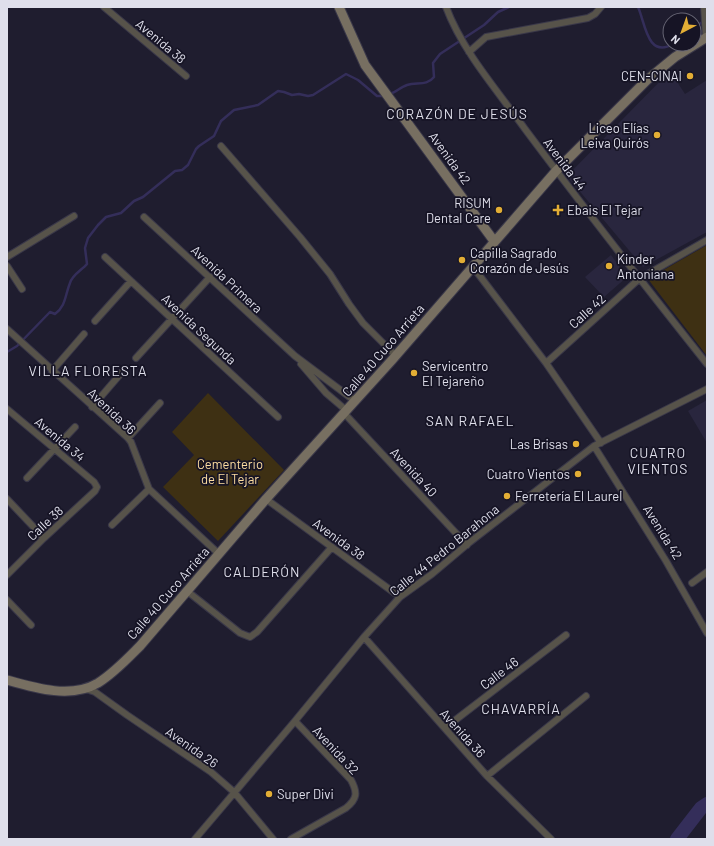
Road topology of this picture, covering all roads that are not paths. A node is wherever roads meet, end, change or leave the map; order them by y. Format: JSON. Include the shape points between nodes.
{"nodes":[{"id":1,"x":104,"y":7,"type":"edge"},
{"id":2,"x":339,"y":7,"type":"edge"},
{"id":3,"x":446,"y":7,"type":"edge"},
{"id":4,"x":601,"y":7,"type":"edge"},
{"id":5,"x":704,"y":7,"type":"edge"},
{"id":6,"x":707,"y":38,"type":"edge"},
{"id":7,"x":469,"y":52,"type":"junction"},
{"id":8,"x":186,"y":76,"type":"dead end"},
{"id":9,"x":221,"y":146,"type":"dead end"},
{"id":10,"x":556,"y":171,"type":"junction"},
{"id":11,"x":74,"y":216,"type":"dead end"},
{"id":12,"x":144,"y":217,"type":"dead end"},
{"id":13,"x":707,"y":240,"type":"edge"},
{"id":14,"x":494,"y":241,"type":"junction"},
{"id":15,"x":7,"y":257,"type":"edge"},
{"id":16,"x":104,"y":257,"type":"dead end"},
{"id":17,"x":7,"y":266,"type":"edge"},
{"id":18,"x":473,"y":267,"type":"junction"},
{"id":19,"x":210,"y":277,"type":"junction"},
{"id":20,"x":639,"y":279,"type":"junction"},
{"id":21,"x":131,"y":281,"type":"junction"},
{"id":22,"x":22,"y":288,"type":"dead end"},
{"id":23,"x":172,"y":319,"type":"junction"},
{"id":24,"x":94,"y":321,"type":"dead end"},
{"id":25,"x":7,"y":329,"type":"edge"},
{"id":26,"x":84,"y":334,"type":"dead end"},
{"id":27,"x":295,"y":356,"type":"junction"},
{"id":28,"x":396,"y":356,"type":"junction"},
{"id":29,"x":136,"y":358,"type":"dead end"},
{"id":30,"x":546,"y":363,"type":"junction"},
{"id":31,"x":707,"y":364,"type":"edge"},
{"id":32,"x":52,"y":371,"type":"junction"},
{"id":33,"x":123,"y":371,"type":"dead end"},
{"id":34,"x":707,"y":389,"type":"edge"},
{"id":35,"x":355,"y":401,"type":"junction"},
{"id":36,"x":160,"y":403,"type":"dead end"},
{"id":37,"x":92,"y":407,"type":"junction"},
{"id":38,"x":7,"y":410,"type":"edge"},
{"id":39,"x":346,"y":412,"type":"junction"},
{"id":40,"x":278,"y":418,"type":"dead end"},
{"id":41,"x":75,"y":427,"type":"dead end"},
{"id":42,"x":128,"y":438,"type":"junction"},
{"id":43,"x":601,"y":443,"type":"junction"},
{"id":44,"x":594,"y":446,"type":"junction"},
{"id":45,"x":54,"y":449,"type":"junction"},
{"id":46,"x":27,"y":478,"type":"dead end"},
{"id":47,"x":96,"y":487,"type":"joint"},
{"id":48,"x":149,"y":489,"type":"junction"},
{"id":49,"x":266,"y":499,"type":"junction"},
{"id":50,"x":7,"y":500,"type":"edge"},
{"id":51,"x":112,"y":525,"type":"dead end"},
{"id":52,"x":44,"y":538,"type":"junction"},
{"id":53,"x":467,"y":545,"type":"junction"},
{"id":54,"x":332,"y":548,"type":"junction"},
{"id":55,"x":219,"y":554,"type":"junction"},
{"id":56,"x":707,"y":572,"type":"edge"},
{"id":57,"x":7,"y":575,"type":"edge"},
{"id":58,"x":692,"y":583,"type":"dead end"},
{"id":59,"x":187,"y":591,"type":"junction"},
{"id":60,"x":400,"y":597,"type":"junction"},
{"id":61,"x":7,"y":600,"type":"edge"},
{"id":62,"x":31,"y":625,"type":"dead end"},
{"id":63,"x":707,"y":633,"type":"edge"},
{"id":64,"x":566,"y":635,"type":"dead end"},
{"id":65,"x":364,"y":637,"type":"junction"},
{"id":66,"x":7,"y":680,"type":"edge"},
{"id":67,"x":86,"y":689,"type":"junction"},
{"id":68,"x":586,"y":696,"type":"dead end"},
{"id":69,"x":295,"y":722,"type":"junction"},
{"id":70,"x":445,"y":728,"type":"junction"},
{"id":71,"x":487,"y":776,"type":"junction"},
{"id":72,"x":234,"y":792,"type":"junction"},
{"id":73,"x":195,"y":839,"type":"edge"},
{"id":74,"x":273,"y":839,"type":"edge"},
{"id":75,"x":291,"y":839,"type":"edge"},
{"id":76,"x":551,"y":839,"type":"edge"}],
"edges":[{"from":1,"to":8,"type":"street","name":"Avenida 38"},
{"from":2,"to":14,"type":"main road","name":"Avenida 42","via":[[365,65]]},
{"from":3,"to":7,"type":"street","name":"Avenida 44"},
{"from":4,"to":7,"type":"street","via":[[588,18],[486,37]]},
{"from":5,"to":6,"type":"street"},
{"from":6,"to":10,"type":"main road","name":"Calle 40 Cuco Arrieta","via":[[675,57],[647,80]]},
{"from":7,"to":10,"type":"street","name":"Avenida 44"},
{"from":9,"to":28,"type":"street","via":[[330,274],[363,323]]},
{"from":10,"to":14,"type":"main road","name":"Calle 40 Cuco Arrieta"},
{"from":10,"to":20,"type":"street","name":"Avenida 44"},
{"from":11,"to":15,"type":"street"},
{"from":12,"to":19,"type":"street","name":"Avenida Primera"},
{"from":13,"to":20,"type":"street","name":"Calle 42"},
{"from":14,"to":18,"type":"main road","name":"Calle 40 Cuco Arrieta"},
{"from":16,"to":21,"type":"street","name":"Avenida Segunda"},
{"from":17,"to":22,"type":"street"},
{"from":18,"to":28,"type":"main road","name":"Calle 40 Cuco Arrieta"},
{"from":18,"to":30,"type":"street"},
{"from":19,"to":23,"type":"street"},
{"from":19,"to":27,"type":"street","name":"Avenida Primera"},
{"from":20,"to":30,"type":"street","name":"Calle 42"},
{"from":20,"to":31,"type":"street","name":"Avenida 44"},
{"from":21,"to":23,"type":"street","name":"Avenida Segunda"},
{"from":21,"to":24,"type":"street"},
{"from":23,"to":29,"type":"street"},
{"from":23,"to":40,"type":"street","name":"Avenida Segunda"},
{"from":25,"to":32,"type":"street","name":"Avenida 36"},
{"from":26,"to":32,"type":"street"},
{"from":27,"to":35,"type":"street","name":"Avenida Primera"},
{"from":27,"to":39,"type":"street","name":"Avenida Primera","via":[[326,394]]},
{"from":28,"to":35,"type":"main road","name":"Calle 40 Cuco Arrieta"},
{"from":30,"to":43,"type":"street"},
{"from":32,"to":37,"type":"street","name":"Avenida 36"},
{"from":33,"to":37,"type":"street"},
{"from":34,"to":43,"type":"street","name":"Calle 44 Pedro Barahona"},
{"from":35,"to":39,"type":"main road","name":"Calle 40 Cuco Arrieta"},
{"from":36,"to":42,"type":"street"},
{"from":37,"to":42,"type":"street","name":"Avenida 36"},
{"from":38,"to":45,"type":"street","name":"Avenida 34"},
{"from":39,"to":49,"type":"main road","name":"Calle 40 Cuco Arrieta"},
{"from":39,"to":53,"type":"street","name":"Avenida 40"},
{"from":41,"to":45,"type":"street"},
{"from":42,"to":48,"type":"street","name":"Avenida 36"},
{"from":43,"to":44,"type":"street","name":"Calle 44 Pedro Barahona"},
{"from":44,"to":53,"type":"street","name":"Calle 44 Pedro Barahona"},
{"from":44,"to":63,"type":"street","name":"Avenida 42","via":[[666,561]]},
{"from":45,"to":46,"type":"street"},
{"from":45,"to":47,"type":"street","name":"Avenida 34","via":[[94,482]]},
{"from":47,"to":52,"type":"street","name":"Calle 38","via":[[95,491]]},
{"from":48,"to":51,"type":"street"},
{"from":48,"to":55,"type":"street","name":"Avenida 36"},
{"from":49,"to":54,"type":"street","name":"Avenida 38"},
{"from":49,"to":55,"type":"main road","name":"Calle 40 Cuco Arrieta"},
{"from":50,"to":52,"type":"street"},
{"from":52,"to":57,"type":"street","name":"Calle 38"},
{"from":53,"to":60,"type":"street","name":"Calle 44 Pedro Barahona"},
{"from":54,"to":59,"type":"street","via":[[250,637],[240,633]]},
{"from":54,"to":60,"type":"street","name":"Avenida 38"},
{"from":55,"to":59,"type":"main road","name":"Calle 40 Cuco Arrieta"},
{"from":56,"to":58,"type":"street"},
{"from":59,"to":67,"type":"main road","name":"Calle 40 Cuco Arrieta","via":[[121,665],[97,684]]},
{"from":60,"to":65,"type":"street","name":"Calle 44 Pedro Barahona"},
{"from":61,"to":62,"type":"street"},
{"from":64,"to":70,"type":"street","name":"Calle 46"},
{"from":65,"to":69,"type":"street","name":"Calle 44 Pedro Barahona"},
{"from":65,"to":70,"type":"street","name":"Avenida 36"},
{"from":66,"to":67,"type":"main road","via":[[46,690]]},
{"from":67,"to":72,"type":"street","name":"Avenida 26","via":[[95,692],[211,772]]},
{"from":68,"to":71,"type":"street"},
{"from":69,"to":72,"type":"street","name":"Calle 44 Pedro Barahona"},
{"from":69,"to":75,"type":"street","name":"Avenida 32","via":[[351,780],[356,789],[356,796],[346,808]]},
{"from":70,"to":71,"type":"street","name":"Avenida 36"},
{"from":71,"to":76,"type":"street","name":"Avenida 36"},
{"from":72,"to":73,"type":"street","name":"Calle 44 Pedro Barahona"},
{"from":72,"to":74,"type":"street","name":"Avenida 26"}]}
